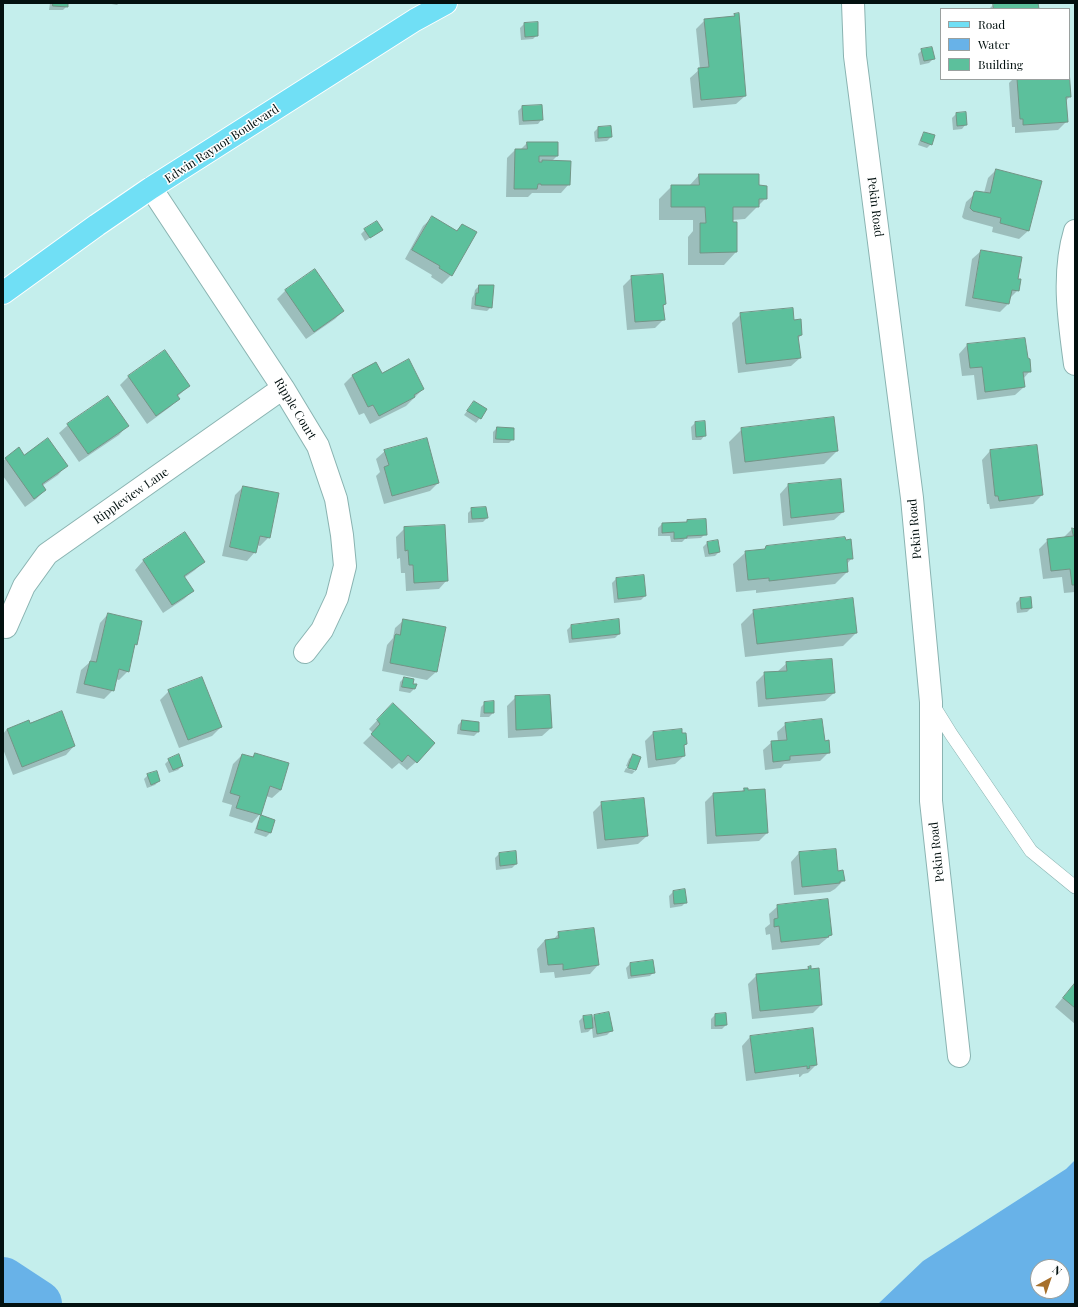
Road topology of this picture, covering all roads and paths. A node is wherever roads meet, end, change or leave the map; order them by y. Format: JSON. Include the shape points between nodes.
{"nodes":[{"id":1,"x":446,"y":3,"type":"edge"},
{"id":2,"x":853,"y":3,"type":"edge"},
{"id":3,"x":151,"y":188,"type":"junction"},
{"id":4,"x":1075,"y":231,"type":"edge"},
{"id":5,"x":3,"y":293,"type":"edge"},
{"id":6,"x":1075,"y":364,"type":"edge"},
{"id":7,"x":283,"y":388,"type":"junction"},
{"id":8,"x":6,"y":627,"type":"dead end"},
{"id":9,"x":305,"y":652,"type":"dead end"},
{"id":10,"x":931,"y":702,"type":"junction"},
{"id":11,"x":1075,"y":887,"type":"edge"},
{"id":12,"x":959,"y":1056,"type":"dead end"}],
"edges":[{"from":1,"to":3,"type":"main road","name":"Edwin Raynor Boulevard","via":[[415,20]]},
{"from":2,"to":10,"type":"street","name":"Pekin Road","via":[[855,56],[912,498]]},
{"from":3,"to":5,"type":"main road","name":"Edwin Raynor Boulevard"},
{"from":3,"to":7,"type":"street","name":"Ripple Court"},
{"from":4,"to":6,"type":"street","via":[[1068,275],[1069,319]]},
{"from":7,"to":8,"type":"street","name":"Rippleview Lane","via":[[48,554],[24,586]]},
{"from":7,"to":9,"type":"street","name":"Ripple Court","via":[[318,446],[336,499],[345,566],[337,598],[325,624]]},
{"from":10,"to":11,"type":"lane","via":[[1031,851]]},
{"from":10,"to":12,"type":"street","name":"Pekin Road","via":[[931,801]]}]}
